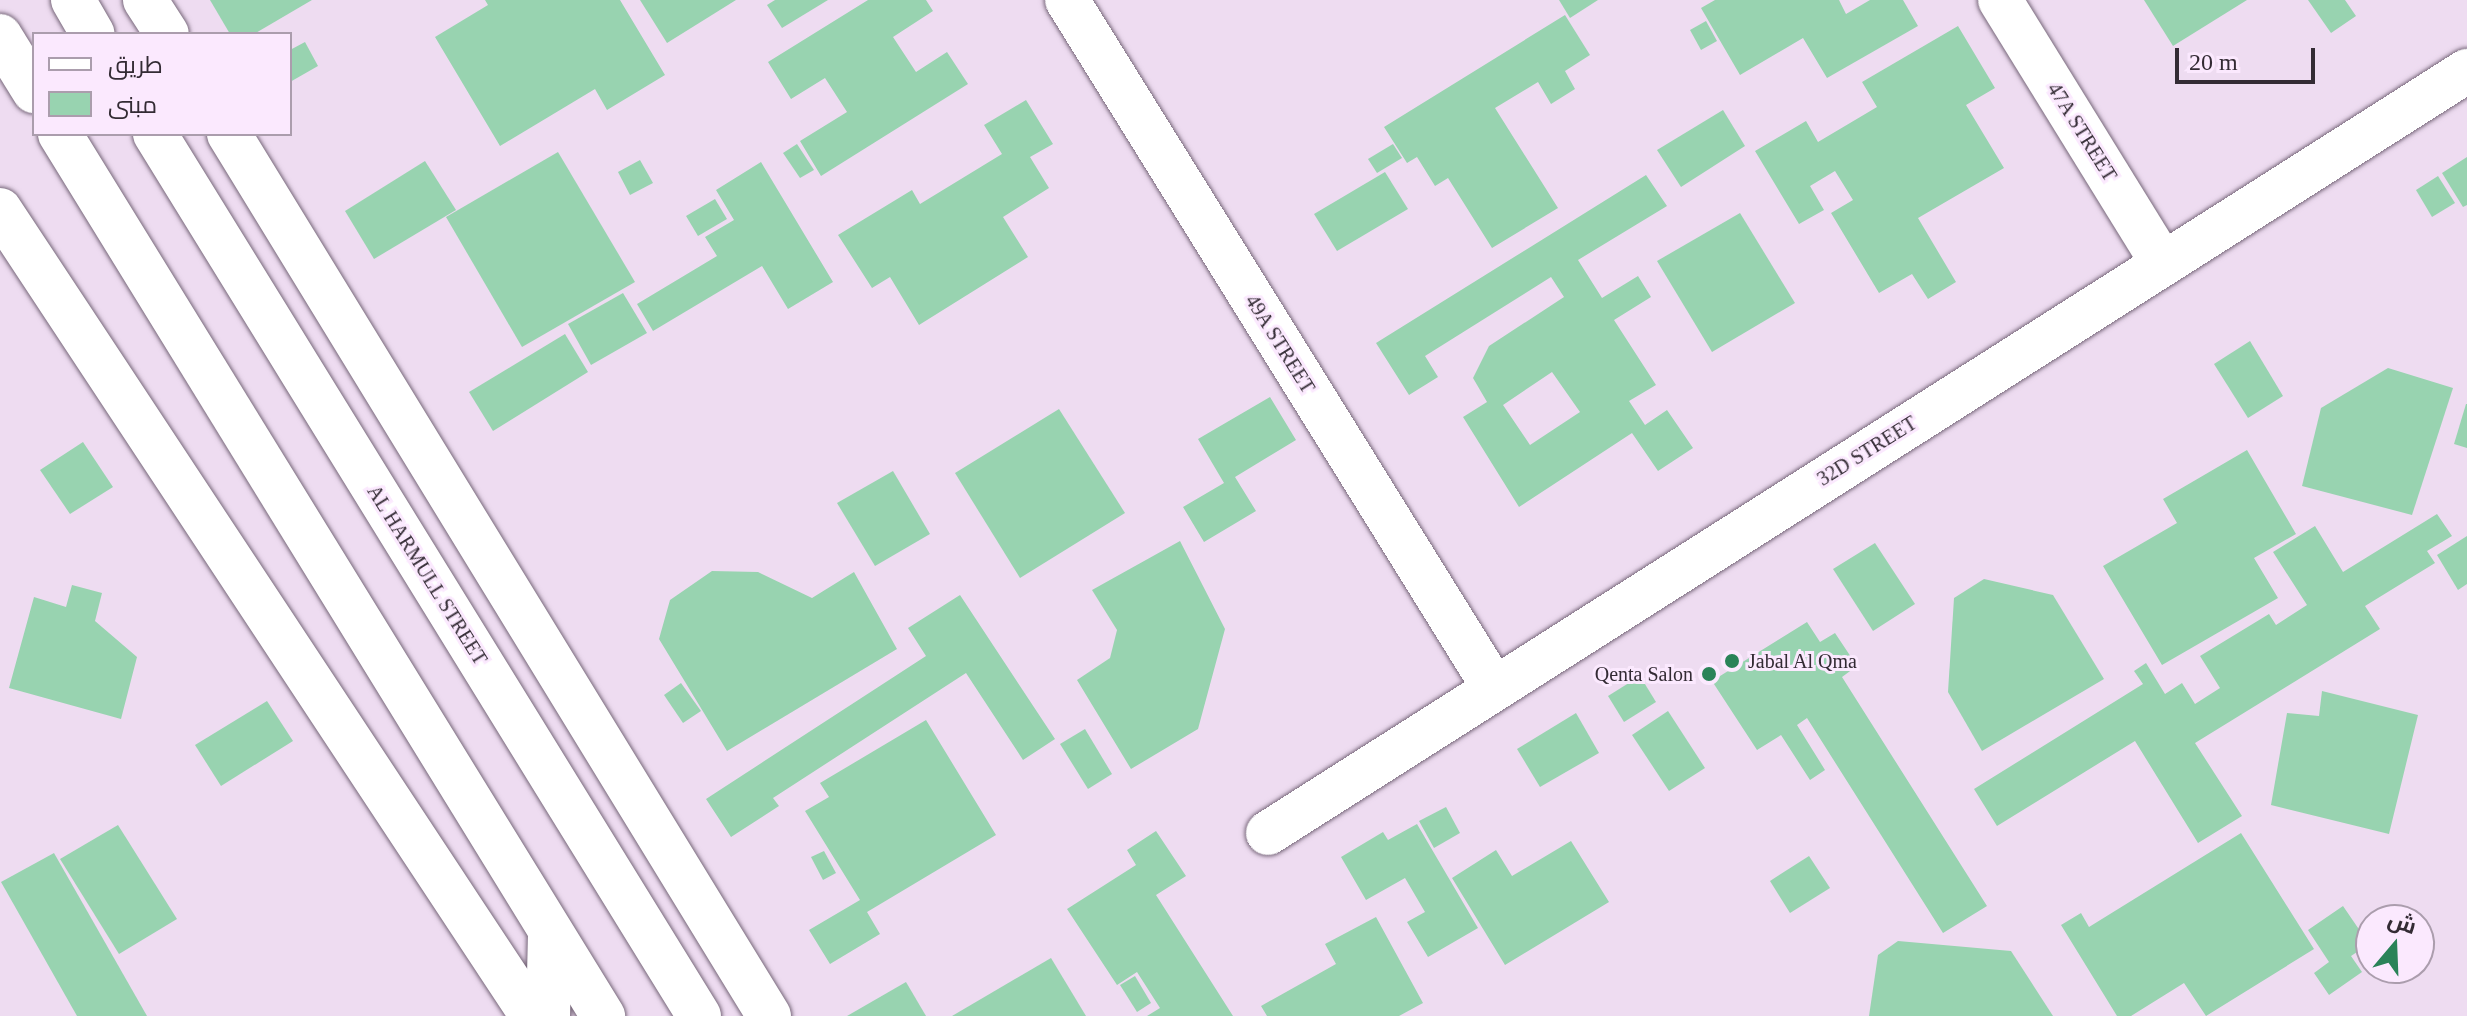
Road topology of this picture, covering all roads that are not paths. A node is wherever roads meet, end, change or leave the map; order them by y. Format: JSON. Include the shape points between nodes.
{"nodes":[{"id":1,"x":73,"y":0,"type":"edge"},
{"id":2,"x":145,"y":0,"type":"edge"},
{"id":3,"x":1067,"y":0,"type":"edge"},
{"id":4,"x":2000,"y":0,"type":"edge"},
{"id":5,"x":92,"y":32,"type":"edge"},
{"id":6,"x":166,"y":32,"type":"edge"},
{"id":7,"x":0,"y":36,"type":"edge"},
{"id":8,"x":2467,"y":71,"type":"edge"},
{"id":9,"x":32,"y":88,"type":"edge"},
{"id":10,"x":61,"y":136,"type":"edge"},
{"id":11,"x":156,"y":136,"type":"edge"},
{"id":12,"x":230,"y":136,"type":"edge"},
{"id":13,"x":0,"y":210,"type":"edge"},
{"id":14,"x":2163,"y":264,"type":"junction"},
{"id":15,"x":1494,"y":688,"type":"junction"},
{"id":16,"x":1268,"y":833,"type":"dead end"},
{"id":17,"x":550,"y":933,"type":"junction"},
{"id":18,"x":532,"y":1016,"type":"edge"},
{"id":19,"x":548,"y":1016,"type":"edge"},
{"id":20,"x":603,"y":1016,"type":"edge"},
{"id":21,"x":699,"y":1016,"type":"edge"},
{"id":22,"x":769,"y":1016,"type":"edge"}],
"edges":[{"from":1,"to":5,"type":"street"},
{"from":2,"to":6,"type":"street"},
{"from":3,"to":15,"type":"street","name":"49A STREET"},
{"from":4,"to":14,"type":"street","name":"47A STREET"},
{"from":7,"to":9,"type":"street"},
{"from":8,"to":14,"type":"street","name":"32D STREET"},
{"from":10,"to":17,"type":"street"},
{"from":11,"to":21,"type":"street","name":"AL HARMULL STREET"},
{"from":12,"to":22,"type":"street"},
{"from":13,"to":18,"type":"street"},
{"from":14,"to":15,"type":"street","name":"32D STREET"},
{"from":15,"to":16,"type":"street","name":"32D STREET"},
{"from":17,"to":19,"type":"street"},
{"from":17,"to":20,"type":"street"}]}
